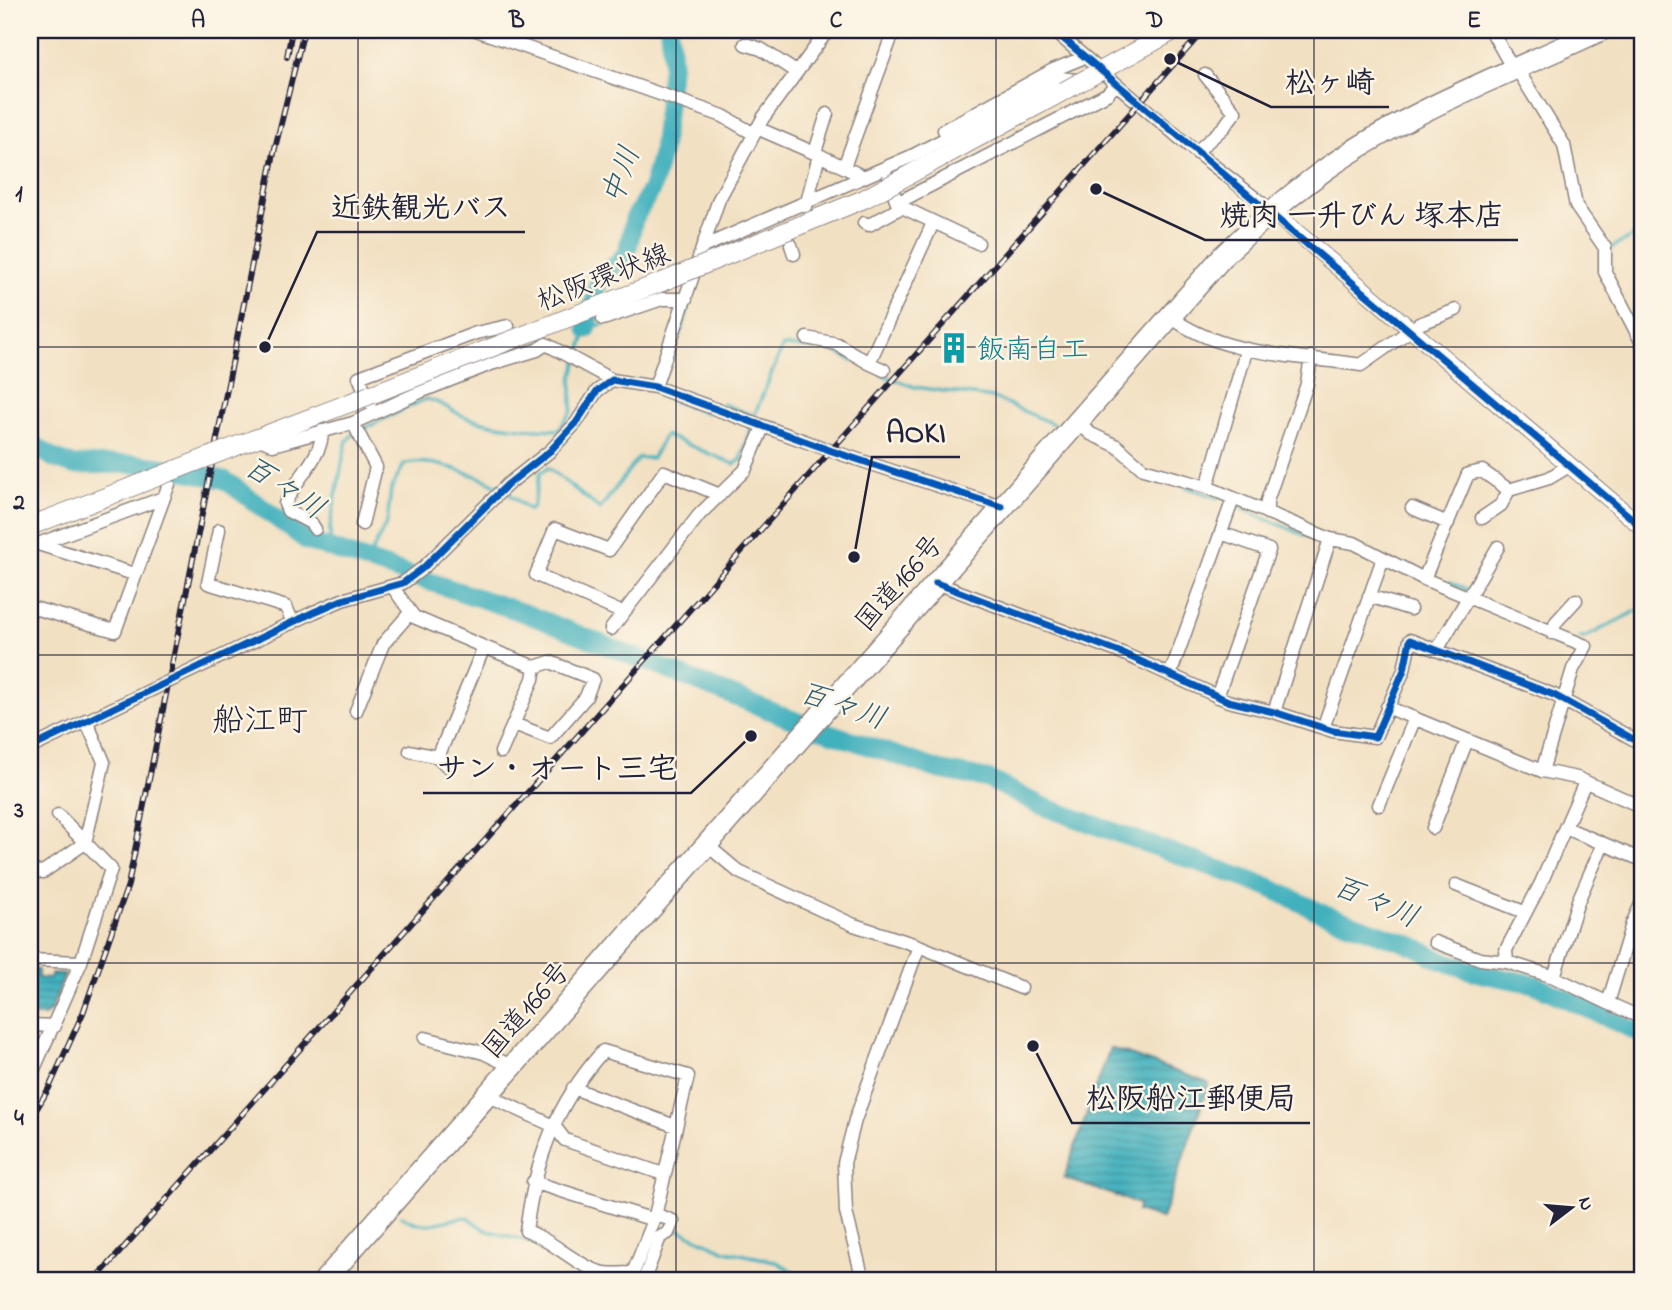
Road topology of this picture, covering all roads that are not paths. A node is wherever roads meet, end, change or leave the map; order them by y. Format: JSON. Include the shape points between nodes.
{"nodes":[{"id":1,"x":476,"y":30,"type":"edge"},
{"id":2,"x":828,"y":30,"type":"edge"},
{"id":3,"x":894,"y":30,"type":"edge"},
{"id":4,"x":1053,"y":30,"type":"edge"},
{"id":5,"x":1175,"y":30,"type":"edge"},
{"id":6,"x":1491,"y":30,"type":"edge"},
{"id":7,"x":1601,"y":30,"type":"edge"},
{"id":8,"x":745,"y":44,"type":"dead end"},
{"id":9,"x":1085,"y":57,"type":"junction"},
{"id":10,"x":1515,"y":70,"type":"junction"},
{"id":11,"x":796,"y":72,"type":"junction"},
{"id":12,"x":1205,"y":75,"type":"dead end"},
{"id":13,"x":1083,"y":81,"type":"junction"},
{"id":14,"x":1116,"y":84,"type":"junction"},
{"id":15,"x":827,"y":114,"type":"dead end"},
{"id":16,"x":756,"y":131,"type":"junction"},
{"id":17,"x":1196,"y":152,"type":"junction"},
{"id":18,"x":817,"y":153,"type":"junction"},
{"id":19,"x":844,"y":167,"type":"junction"},
{"id":20,"x":886,"y":167,"type":"junction"},
{"id":21,"x":864,"y":177,"type":"junction"},
{"id":22,"x":899,"y":205,"type":"junction"},
{"id":23,"x":805,"y":208,"type":"junction"},
{"id":24,"x":1273,"y":212,"type":"junction"},
{"id":25,"x":864,"y":223,"type":"dead end"},
{"id":26,"x":933,"y":223,"type":"junction"},
{"id":27,"x":978,"y":243,"type":"dead end"},
{"id":28,"x":705,"y":246,"type":"junction"},
{"id":29,"x":686,"y":299,"type":"junction"},
{"id":30,"x":1455,"y":310,"type":"dead end"},
{"id":31,"x":1169,"y":316,"type":"junction"},
{"id":32,"x":603,"y":319,"type":"dead end"},
{"id":33,"x":508,"y":326,"type":"dead end"},
{"id":34,"x":1409,"y":331,"type":"junction"},
{"id":35,"x":807,"y":338,"type":"dead end"},
{"id":36,"x":1642,"y":344,"type":"edge"},
{"id":37,"x":1246,"y":351,"type":"junction"},
{"id":38,"x":1311,"y":357,"type":"junction"},
{"id":39,"x":869,"y":363,"type":"junction"},
{"id":40,"x":884,"y":370,"type":"dead end"},
{"id":41,"x":612,"y":380,"type":"junction"},
{"id":42,"x":655,"y":387,"type":"junction"},
{"id":43,"x":375,"y":413,"type":"junction"},
{"id":44,"x":1076,"y":421,"type":"junction"},
{"id":45,"x":756,"y":424,"type":"junction"},
{"id":46,"x":357,"y":429,"type":"junction"},
{"id":47,"x":322,"y":431,"type":"junction"},
{"id":48,"x":258,"y":438,"type":"junction"},
{"id":49,"x":1569,"y":466,"type":"junction"},
{"id":50,"x":169,"y":484,"type":"dead end"},
{"id":51,"x":1208,"y":487,"type":"junction"},
{"id":52,"x":1509,"y":491,"type":"junction"},
{"id":53,"x":720,"y":495,"type":"junction"},
{"id":54,"x":163,"y":498,"type":"junction"},
{"id":55,"x":1231,"y":503,"type":"junction"},
{"id":56,"x":1002,"y":507,"type":"junction"},
{"id":57,"x":1412,"y":508,"type":"dead end"},
{"id":58,"x":1267,"y":513,"type":"junction"},
{"id":59,"x":1482,"y":518,"type":"dead end"},
{"id":60,"x":362,"y":523,"type":"dead end"},
{"id":61,"x":1448,"y":523,"type":"junction"},
{"id":62,"x":30,"y":526,"type":"edge"},
{"id":63,"x":1642,"y":527,"type":"edge"},
{"id":64,"x":315,"y":529,"type":"dead end"},
{"id":65,"x":219,"y":530,"type":"dead end"},
{"id":66,"x":1221,"y":533,"type":"junction"},
{"id":67,"x":1330,"y":539,"type":"junction"},
{"id":68,"x":34,"y":544,"type":"edge"},
{"id":69,"x":1498,"y":547,"type":"dead end"},
{"id":70,"x":1383,"y":558,"type":"junction"},
{"id":71,"x":134,"y":574,"type":"junction"},
{"id":72,"x":936,"y":583,"type":"junction"},
{"id":73,"x":1435,"y":583,"type":"junction"},
{"id":74,"x":392,"y":586,"type":"junction"},
{"id":75,"x":1470,"y":593,"type":"junction"},
{"id":76,"x":1369,"y":596,"type":"junction"},
{"id":77,"x":1576,"y":600,"type":"dead end"},
{"id":78,"x":30,"y":607,"type":"edge"},
{"id":79,"x":1410,"y":610,"type":"dead end"},
{"id":80,"x":410,"y":613,"type":"junction"},
{"id":81,"x":624,"y":613,"type":"junction"},
{"id":82,"x":293,"y":623,"type":"junction"},
{"id":83,"x":611,"y":629,"type":"dead end"},
{"id":84,"x":1553,"y":629,"type":"junction"},
{"id":85,"x":484,"y":647,"type":"junction"},
{"id":86,"x":1437,"y":650,"type":"junction"},
{"id":87,"x":535,"y":667,"type":"junction"},
{"id":88,"x":1170,"y":675,"type":"junction"},
{"id":89,"x":1217,"y":697,"type":"junction"},
{"id":90,"x":1564,"y":700,"type":"junction"},
{"id":91,"x":1387,"y":707,"type":"junction"},
{"id":92,"x":356,"y":711,"type":"dead end"},
{"id":93,"x":1274,"y":712,"type":"junction"},
{"id":94,"x":1415,"y":719,"type":"junction"},
{"id":95,"x":86,"y":720,"type":"junction"},
{"id":96,"x":514,"y":724,"type":"junction"},
{"id":97,"x":1323,"y":728,"type":"junction"},
{"id":98,"x":1467,"y":740,"type":"junction"},
{"id":99,"x":795,"y":742,"type":"junction"},
{"id":100,"x":1642,"y":744,"type":"edge"},
{"id":101,"x":30,"y":748,"type":"edge"},
{"id":102,"x":410,"y":751,"type":"dead end"},
{"id":103,"x":501,"y":752,"type":"dead end"},
{"id":104,"x":1542,"y":771,"type":"junction"},
{"id":105,"x":1585,"y":782,"type":"junction"},
{"id":106,"x":768,"y":801,"type":"dead end"},
{"id":107,"x":1379,"y":805,"type":"dead end"},
{"id":108,"x":1642,"y":807,"type":"edge"},
{"id":109,"x":58,"y":815,"type":"dead end"},
{"id":110,"x":1433,"y":828,"type":"dead end"},
{"id":111,"x":1566,"y":828,"type":"junction"},
{"id":112,"x":85,"y":843,"type":"junction"},
{"id":113,"x":1603,"y":844,"type":"junction"},
{"id":114,"x":707,"y":845,"type":"junction"},
{"id":115,"x":1642,"y":860,"type":"edge"},
{"id":116,"x":30,"y":872,"type":"edge"},
{"id":117,"x":1456,"y":885,"type":"dead end"},
{"id":118,"x":1642,"y":902,"type":"edge"},
{"id":119,"x":1524,"y":912,"type":"junction"},
{"id":120,"x":1436,"y":942,"type":"dead end"},
{"id":121,"x":919,"y":946,"type":"junction"},
{"id":122,"x":30,"y":960,"type":"edge"},
{"id":123,"x":81,"y":962,"type":"junction"},
{"id":124,"x":1507,"y":962,"type":"junction"},
{"id":125,"x":1554,"y":977,"type":"junction"},
{"id":126,"x":1021,"y":988,"type":"dead end"},
{"id":127,"x":1608,"y":1003,"type":"junction"},
{"id":128,"x":1642,"y":1018,"type":"edge"},
{"id":129,"x":30,"y":1025,"type":"edge"},
{"id":130,"x":55,"y":1026,"type":"junction"},
{"id":131,"x":425,"y":1038,"type":"dead end"},
{"id":132,"x":512,"y":1066,"type":"junction"},
{"id":133,"x":30,"y":1076,"type":"edge"},
{"id":134,"x":573,"y":1088,"type":"junction"},
{"id":135,"x":487,"y":1096,"type":"junction"},
{"id":136,"x":554,"y":1126,"type":"junction"},
{"id":137,"x":675,"y":1126,"type":"junction"},
{"id":138,"x":663,"y":1174,"type":"junction"},
{"id":139,"x":533,"y":1182,"type":"junction"},
{"id":140,"x":654,"y":1220,"type":"junction"},
{"id":141,"x":325,"y":1280,"type":"edge"},
{"id":142,"x":644,"y":1280,"type":"edge"},
{"id":143,"x":863,"y":1280,"type":"edge"}],
"edges":[{"from":1,"to":16,"type":"street"},
{"from":2,"to":11,"type":"street"},
{"from":3,"to":19,"type":"street"},
{"from":4,"to":9,"type":"street"},
{"from":5,"to":13,"type":"main road","name":"松阪環状線","bridge":true},
{"from":6,"to":10,"type":"street"},
{"from":7,"to":10,"type":"highway","name":"国道166号"},
{"from":8,"to":11,"type":"street"},
{"from":9,"to":14,"type":"street"},
{"from":9,"to":21,"type":"street","via":[[1053,70]]},
{"from":10,"to":24,"type":"highway","name":"国道166号","via":[[1413,118],[1326,169]]},
{"from":10,"to":36,"type":"street","via":[[1564,145],[1576,206],[1604,253],[1605,272]]},
{"from":11,"to":16,"type":"street"},
{"from":12,"to":17,"type":"street","via":[[1235,112]]},
{"from":13,"to":20,"type":"street","via":[[1061,78]]},
{"from":13,"to":48,"type":"main road","name":"松阪環状線","bridge":true,"via":[[864,199]]},
{"from":14,"to":17,"type":"street"},
{"from":14,"to":22,"type":"street","via":[[1107,94]]},
{"from":15,"to":18,"type":"street"},
{"from":16,"to":18,"type":"street"},
{"from":16,"to":28,"type":"street","via":[[719,199]]},
{"from":17,"to":24,"type":"street"},
{"from":18,"to":19,"type":"street"},
{"from":18,"to":23,"type":"street"},
{"from":19,"to":21,"type":"street"},
{"from":20,"to":21,"type":"street"},
{"from":20,"to":22,"type":"street"},
{"from":21,"to":23,"type":"street"},
{"from":22,"to":25,"type":"street","via":[[869,225]]},
{"from":22,"to":26,"type":"street"},
{"from":23,"to":28,"type":"street"},
{"from":24,"to":31,"type":"highway","name":"国道166号","via":[[1224,255]]},
{"from":24,"to":34,"type":"street"},
{"from":26,"to":27,"type":"street"},
{"from":26,"to":39,"type":"street"},
{"from":28,"to":29,"type":"street"},
{"from":29,"to":32,"type":"street","via":[[662,299]]},
{"from":29,"to":42,"type":"street"},
{"from":30,"to":34,"type":"street"},
{"from":31,"to":37,"type":"street"},
{"from":31,"to":44,"type":"highway","name":"国道166号"},
{"from":33,"to":43,"type":"street","via":[[476,333],[359,377]]},
{"from":34,"to":38,"type":"street","via":[[1361,365]]},
{"from":34,"to":49,"type":"street"},
{"from":35,"to":39,"type":"street","via":[[837,345]]},
{"from":37,"to":38,"type":"street"},
{"from":37,"to":51,"type":"street"},
{"from":38,"to":58,"type":"street"},
{"from":39,"to":40,"type":"street"},
{"from":41,"to":42,"type":"street"},
{"from":41,"to":43,"type":"street","via":[[546,344]]},
{"from":41,"to":74,"type":"street","via":[[597,391],[542,467],[506,485],[423,568]]},
{"from":42,"to":45,"type":"street"},
{"from":43,"to":46,"type":"street"},
{"from":44,"to":51,"type":"street","via":[[1143,469]]},
{"from":44,"to":56,"type":"highway","name":"国道166号"},
{"from":45,"to":53,"type":"street","via":[[751,463]]},
{"from":45,"to":56,"type":"street"},
{"from":46,"to":47,"type":"street"},
{"from":46,"to":60,"type":"street","via":[[376,467]]},
{"from":47,"to":48,"type":"street","via":[[273,445]]},
{"from":47,"to":64,"type":"street","via":[[323,443],[285,504]]},
{"from":48,"to":62,"type":"main road","name":"松阪環状線","bridge":true},
{"from":49,"to":52,"type":"street"},
{"from":49,"to":63,"type":"street"},
{"from":50,"to":54,"type":"street"},
{"from":51,"to":55,"type":"street"},
{"from":52,"to":59,"type":"street","via":[[1501,505]]},
{"from":52,"to":61,"type":"street","via":[[1482,471],[1468,474]]},
{"from":53,"to":81,"type":"street","via":[[699,515]]},
{"from":53,"to":81,"type":"street","via":[[664,472],[609,550],[555,528],[536,575]]},
{"from":54,"to":68,"type":"street"},
{"from":54,"to":71,"type":"street"},
{"from":55,"to":58,"type":"street"},
{"from":55,"to":66,"type":"street"},
{"from":56,"to":72,"type":"highway","name":"国道166号"},
{"from":57,"to":61,"type":"street"},
{"from":58,"to":67,"type":"street"},
{"from":61,"to":73,"type":"street"},
{"from":65,"to":82,"type":"street","via":[[208,583],[286,607]]},
{"from":66,"to":88,"type":"street"},
{"from":66,"to":89,"type":"street","via":[[1269,550]]},
{"from":67,"to":70,"type":"street","via":[[1354,543]]},
{"from":67,"to":93,"type":"street"},
{"from":68,"to":71,"type":"street"},
{"from":69,"to":75,"type":"street"},
{"from":70,"to":73,"type":"street"},
{"from":70,"to":76,"type":"street"},
{"from":71,"to":78,"type":"street","via":[[114,631]]},
{"from":72,"to":88,"type":"street"},
{"from":72,"to":99,"type":"highway","name":"国道166号"},
{"from":73,"to":75,"type":"street"},
{"from":74,"to":80,"type":"street"},
{"from":74,"to":82,"type":"street","via":[[342,600]]},
{"from":75,"to":84,"type":"street"},
{"from":75,"to":86,"type":"street"},
{"from":76,"to":79,"type":"street"},
{"from":76,"to":97,"type":"street"},
{"from":77,"to":84,"type":"street"},
{"from":80,"to":85,"type":"street"},
{"from":80,"to":92,"type":"street","via":[[383,644]]},
{"from":81,"to":83,"type":"street"},
{"from":82,"to":95,"type":"street"},
{"from":84,"to":90,"type":"street","via":[[1586,646]]},
{"from":85,"to":87,"type":"street"},
{"from":85,"to":102,"type":"street","via":[[443,762]]},
{"from":86,"to":90,"type":"street"},
{"from":86,"to":91,"type":"street","via":[[1410,640],[1404,670]]},
{"from":87,"to":96,"type":"street"},
{"from":87,"to":96,"type":"street","via":[[550,662],[593,679],[586,697],[550,738]]},
{"from":88,"to":89,"type":"street"},
{"from":89,"to":93,"type":"street"},
{"from":90,"to":100,"type":"street"},
{"from":90,"to":104,"type":"street"},
{"from":91,"to":94,"type":"street"},
{"from":91,"to":97,"type":"street","via":[[1375,737]]},
{"from":93,"to":97,"type":"street"},
{"from":94,"to":98,"type":"street"},
{"from":94,"to":107,"type":"street"},
{"from":95,"to":101,"type":"street"},
{"from":95,"to":112,"type":"street","via":[[104,762]]},
{"from":96,"to":103,"type":"street"},
{"from":98,"to":104,"type":"street"},
{"from":98,"to":110,"type":"street"},
{"from":99,"to":106,"type":"street","via":[[780,773],[761,795]]},
{"from":99,"to":114,"type":"highway","name":"国道166号"},
{"from":104,"to":105,"type":"street"},
{"from":105,"to":108,"type":"street"},
{"from":105,"to":111,"type":"street"},
{"from":109,"to":112,"type":"street"},
{"from":111,"to":113,"type":"street"},
{"from":111,"to":119,"type":"street"},
{"from":112,"to":116,"type":"street","via":[[43,872]]},
{"from":112,"to":123,"type":"street","via":[[111,869]]},
{"from":113,"to":115,"type":"street"},
{"from":113,"to":125,"type":"street","via":[[1578,901]]},
{"from":114,"to":121,"type":"street","via":[[739,872],[854,925]]},
{"from":114,"to":132,"type":"highway","name":"国道166号"},
{"from":117,"to":119,"type":"street"},
{"from":118,"to":127,"type":"street"},
{"from":119,"to":124,"type":"street","via":[[1506,950]]},
{"from":120,"to":124,"type":"street","via":[[1480,959]]},
{"from":121,"to":126,"type":"street"},
{"from":121,"to":143,"type":"street","via":[[850,1135],[843,1166],[846,1212]]},
{"from":122,"to":123,"type":"street"},
{"from":123,"to":130,"type":"street"},
{"from":124,"to":125,"type":"street"},
{"from":125,"to":127,"type":"street"},
{"from":127,"to":128,"type":"street"},
{"from":129,"to":130,"type":"street"},
{"from":130,"to":133,"type":"street"},
{"from":131,"to":132,"type":"street","via":[[484,1053]]},
{"from":132,"to":135,"type":"highway","name":"国道166号"},
{"from":134,"to":136,"type":"street"},
{"from":134,"to":137,"type":"street"},
{"from":134,"to":137,"type":"street","via":[[603,1051],[688,1076]]},
{"from":135,"to":136,"type":"street"},
{"from":135,"to":141,"type":"highway","name":"国道166号"},
{"from":136,"to":138,"type":"street","via":[[565,1140]]},
{"from":136,"to":139,"type":"street"},
{"from":137,"to":138,"type":"street"},
{"from":138,"to":140,"type":"street"},
{"from":139,"to":140,"type":"street"},
{"from":139,"to":140,"type":"street","via":[[526,1231],[601,1272],[634,1273]]},
{"from":140,"to":142,"type":"street","via":[[660,1216],[673,1221],[668,1233],[660,1237]]}]}
